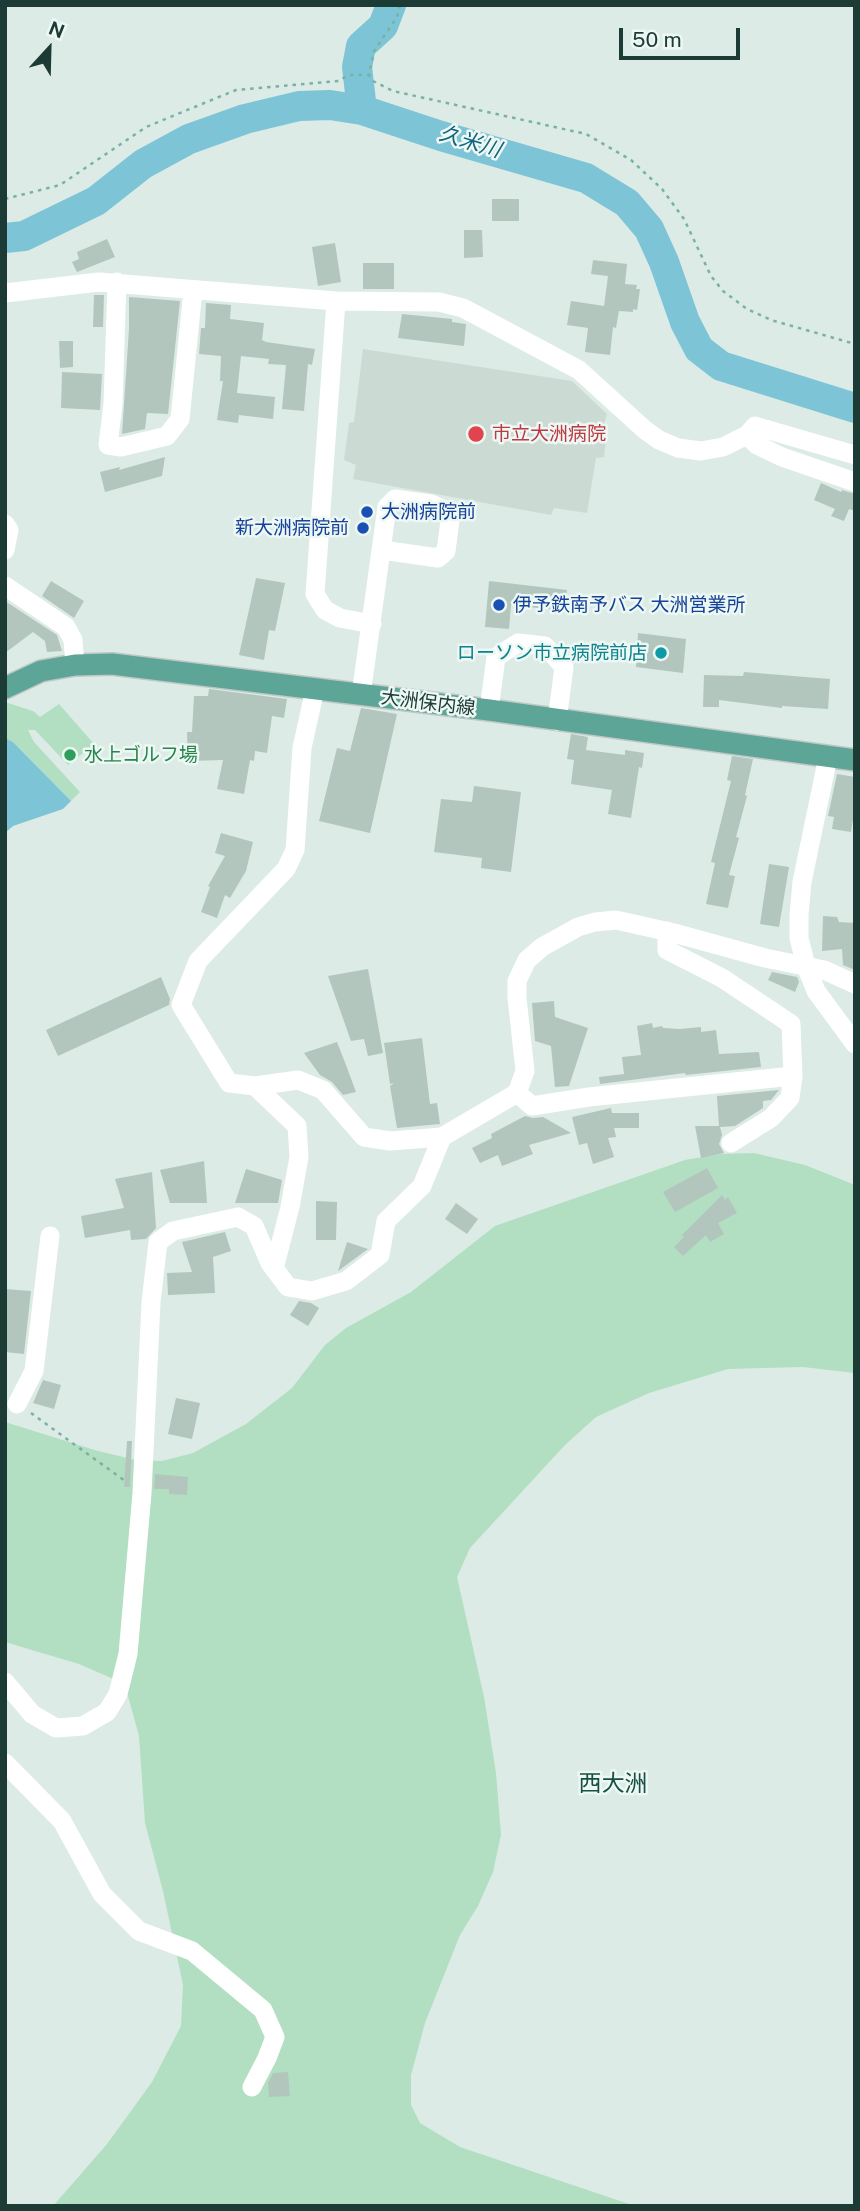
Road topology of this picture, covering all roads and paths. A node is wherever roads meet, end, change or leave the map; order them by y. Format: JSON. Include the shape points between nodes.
{"nodes":[{"id":1,"x":400,"y":5,"type":"edge"},
{"id":2,"x":369,"y":75,"type":"junction"},
{"id":3,"x":5,"y":199,"type":"edge"},
{"id":4,"x":117,"y":282,"type":"junction"},
{"id":5,"x":193,"y":290,"type":"junction"},
{"id":6,"x":5,"y":293,"type":"edge"},
{"id":7,"x":335,"y":301,"type":"junction"},
{"id":8,"x":855,"y":344,"type":"edge"},
{"id":9,"x":747,"y":435,"type":"junction"},
{"id":10,"x":855,"y":455,"type":"edge"},
{"id":11,"x":855,"y":482,"type":"edge"},
{"id":12,"x":5,"y":524,"type":"edge"},
{"id":13,"x":5,"y":550,"type":"edge"},
{"id":14,"x":382,"y":550,"type":"dead end"},
{"id":15,"x":5,"y":586,"type":"edge"},
{"id":16,"x":372,"y":624,"type":"junction"},
{"id":17,"x":75,"y":665,"type":"junction"},
{"id":18,"x":5,"y":688,"type":"edge"},
{"id":19,"x":315,"y":689,"type":"junction"},
{"id":20,"x":361,"y":695,"type":"junction"},
{"id":21,"x":489,"y":710,"type":"junction"},
{"id":22,"x":557,"y":721,"type":"junction"},
{"id":23,"x":828,"y":757,"type":"junction"},
{"id":24,"x":855,"y":760,"type":"edge"},
{"id":25,"x":667,"y":931,"type":"junction"},
{"id":26,"x":806,"y":966,"type":"junction"},
{"id":27,"x":855,"y":984,"type":"edge"},
{"id":28,"x":855,"y":1044,"type":"edge"},
{"id":29,"x":793,"y":1076,"type":"junction"},
{"id":30,"x":255,"y":1086,"type":"junction"},
{"id":31,"x":517,"y":1093,"type":"junction"},
{"id":32,"x":442,"y":1137,"type":"junction"},
{"id":33,"x":731,"y":1143,"type":"dead end"},
{"id":34,"x":50,"y":1236,"type":"dead end"},
{"id":35,"x":274,"y":1269,"type":"junction"},
{"id":36,"x":17,"y":1404,"type":"joint"},
{"id":37,"x":142,"y":1493,"type":"junction"},
{"id":38,"x":5,"y":1682,"type":"edge"},
{"id":39,"x":5,"y":1763,"type":"edge"},
{"id":40,"x":252,"y":2087,"type":"dead end"}],
"edges":[{"from":1,"to":2,"type":"path","via":[[374,51]]},
{"from":2,"to":3,"type":"path","via":[[236,90],[146,127],[60,185]]},
{"from":2,"to":8,"type":"path","via":[[393,91],[586,134],[631,160],[662,190],[684,219],[723,291],[771,320]]},
{"from":4,"to":5,"type":"street"},
{"from":4,"to":5,"type":"street","via":[[108,445],[121,447],[167,436],[180,419]]},
{"from":4,"to":6,"type":"street"},
{"from":5,"to":7,"type":"street"},
{"from":7,"to":9,"type":"street","via":[[439,302],[463,308],[579,370],[659,440],[701,451]]},
{"from":7,"to":16,"type":"street","via":[[315,594],[325,610],[340,618]]},
{"from":9,"to":10,"type":"street","via":[[755,426]]},
{"from":9,"to":11,"type":"street","via":[[782,457]]},
{"from":12,"to":13,"type":"street","via":[[9,530]]},
{"from":14,"to":16,"type":"street"},
{"from":15,"to":17,"type":"street","via":[[66,627],[73,640]]},
{"from":16,"to":20,"type":"street"},
{"from":17,"to":18,"type":"main road","name":"大洲保内線","via":[[41,671]]},
{"from":17,"to":19,"type":"main road","name":"大洲保内線","via":[[113,664]]},
{"from":19,"to":20,"type":"main road","name":"大洲保内線"},
{"from":19,"to":30,"type":"street","via":[[302,748],[295,850],[286,869],[198,961],[181,1005],[229,1083]]},
{"from":20,"to":21,"type":"main road","name":"大洲保内線"},
{"from":21,"to":22,"type":"main road","name":"大洲保内線"},
{"from":21,"to":22,"type":"street","via":[[496,657],[518,643],[545,646],[564,667]]},
{"from":22,"to":23,"type":"main road","name":"大洲保内線"},
{"from":23,"to":24,"type":"main road","name":"大洲保内線"},
{"from":23,"to":26,"type":"street","via":[[801,893],[799,938]]},
{"from":25,"to":26,"type":"street"},
{"from":25,"to":29,"type":"street","via":[[667,950],[722,978],[791,1024]]},
{"from":25,"to":31,"type":"street","via":[[616,920],[594,922],[542,947],[527,960],[517,981],[524,1071]]},
{"from":26,"to":27,"type":"street"},
{"from":26,"to":28,"type":"street","via":[[816,991]]},
{"from":29,"to":31,"type":"street","via":[[532,1106]]},
{"from":29,"to":33,"type":"street","via":[[790,1098],[771,1118]]},
{"from":30,"to":32,"type":"street","via":[[298,1080],[323,1090],[364,1137],[390,1141]]},
{"from":30,"to":35,"type":"street","via":[[297,1126],[299,1157]]},
{"from":31,"to":32,"type":"street"},
{"from":32,"to":35,"type":"street","via":[[422,1186],[386,1221],[380,1255],[346,1281],[312,1291],[288,1287]]},
{"from":34,"to":36,"type":"street","via":[[34,1371]]},
{"from":35,"to":37,"type":"street","via":[[254,1226],[238,1217],[173,1231],[158,1242]]},
{"from":36,"to":37,"type":"path"},
{"from":37,"to":38,"type":"street","via":[[128,1654],[118,1694],[107,1712],[83,1726],[56,1728],[32,1714]]},
{"from":39,"to":40,"type":"street","via":[[62,1821],[102,1894],[139,1931],[192,1951],[263,2010],[275,2037]]}]}
